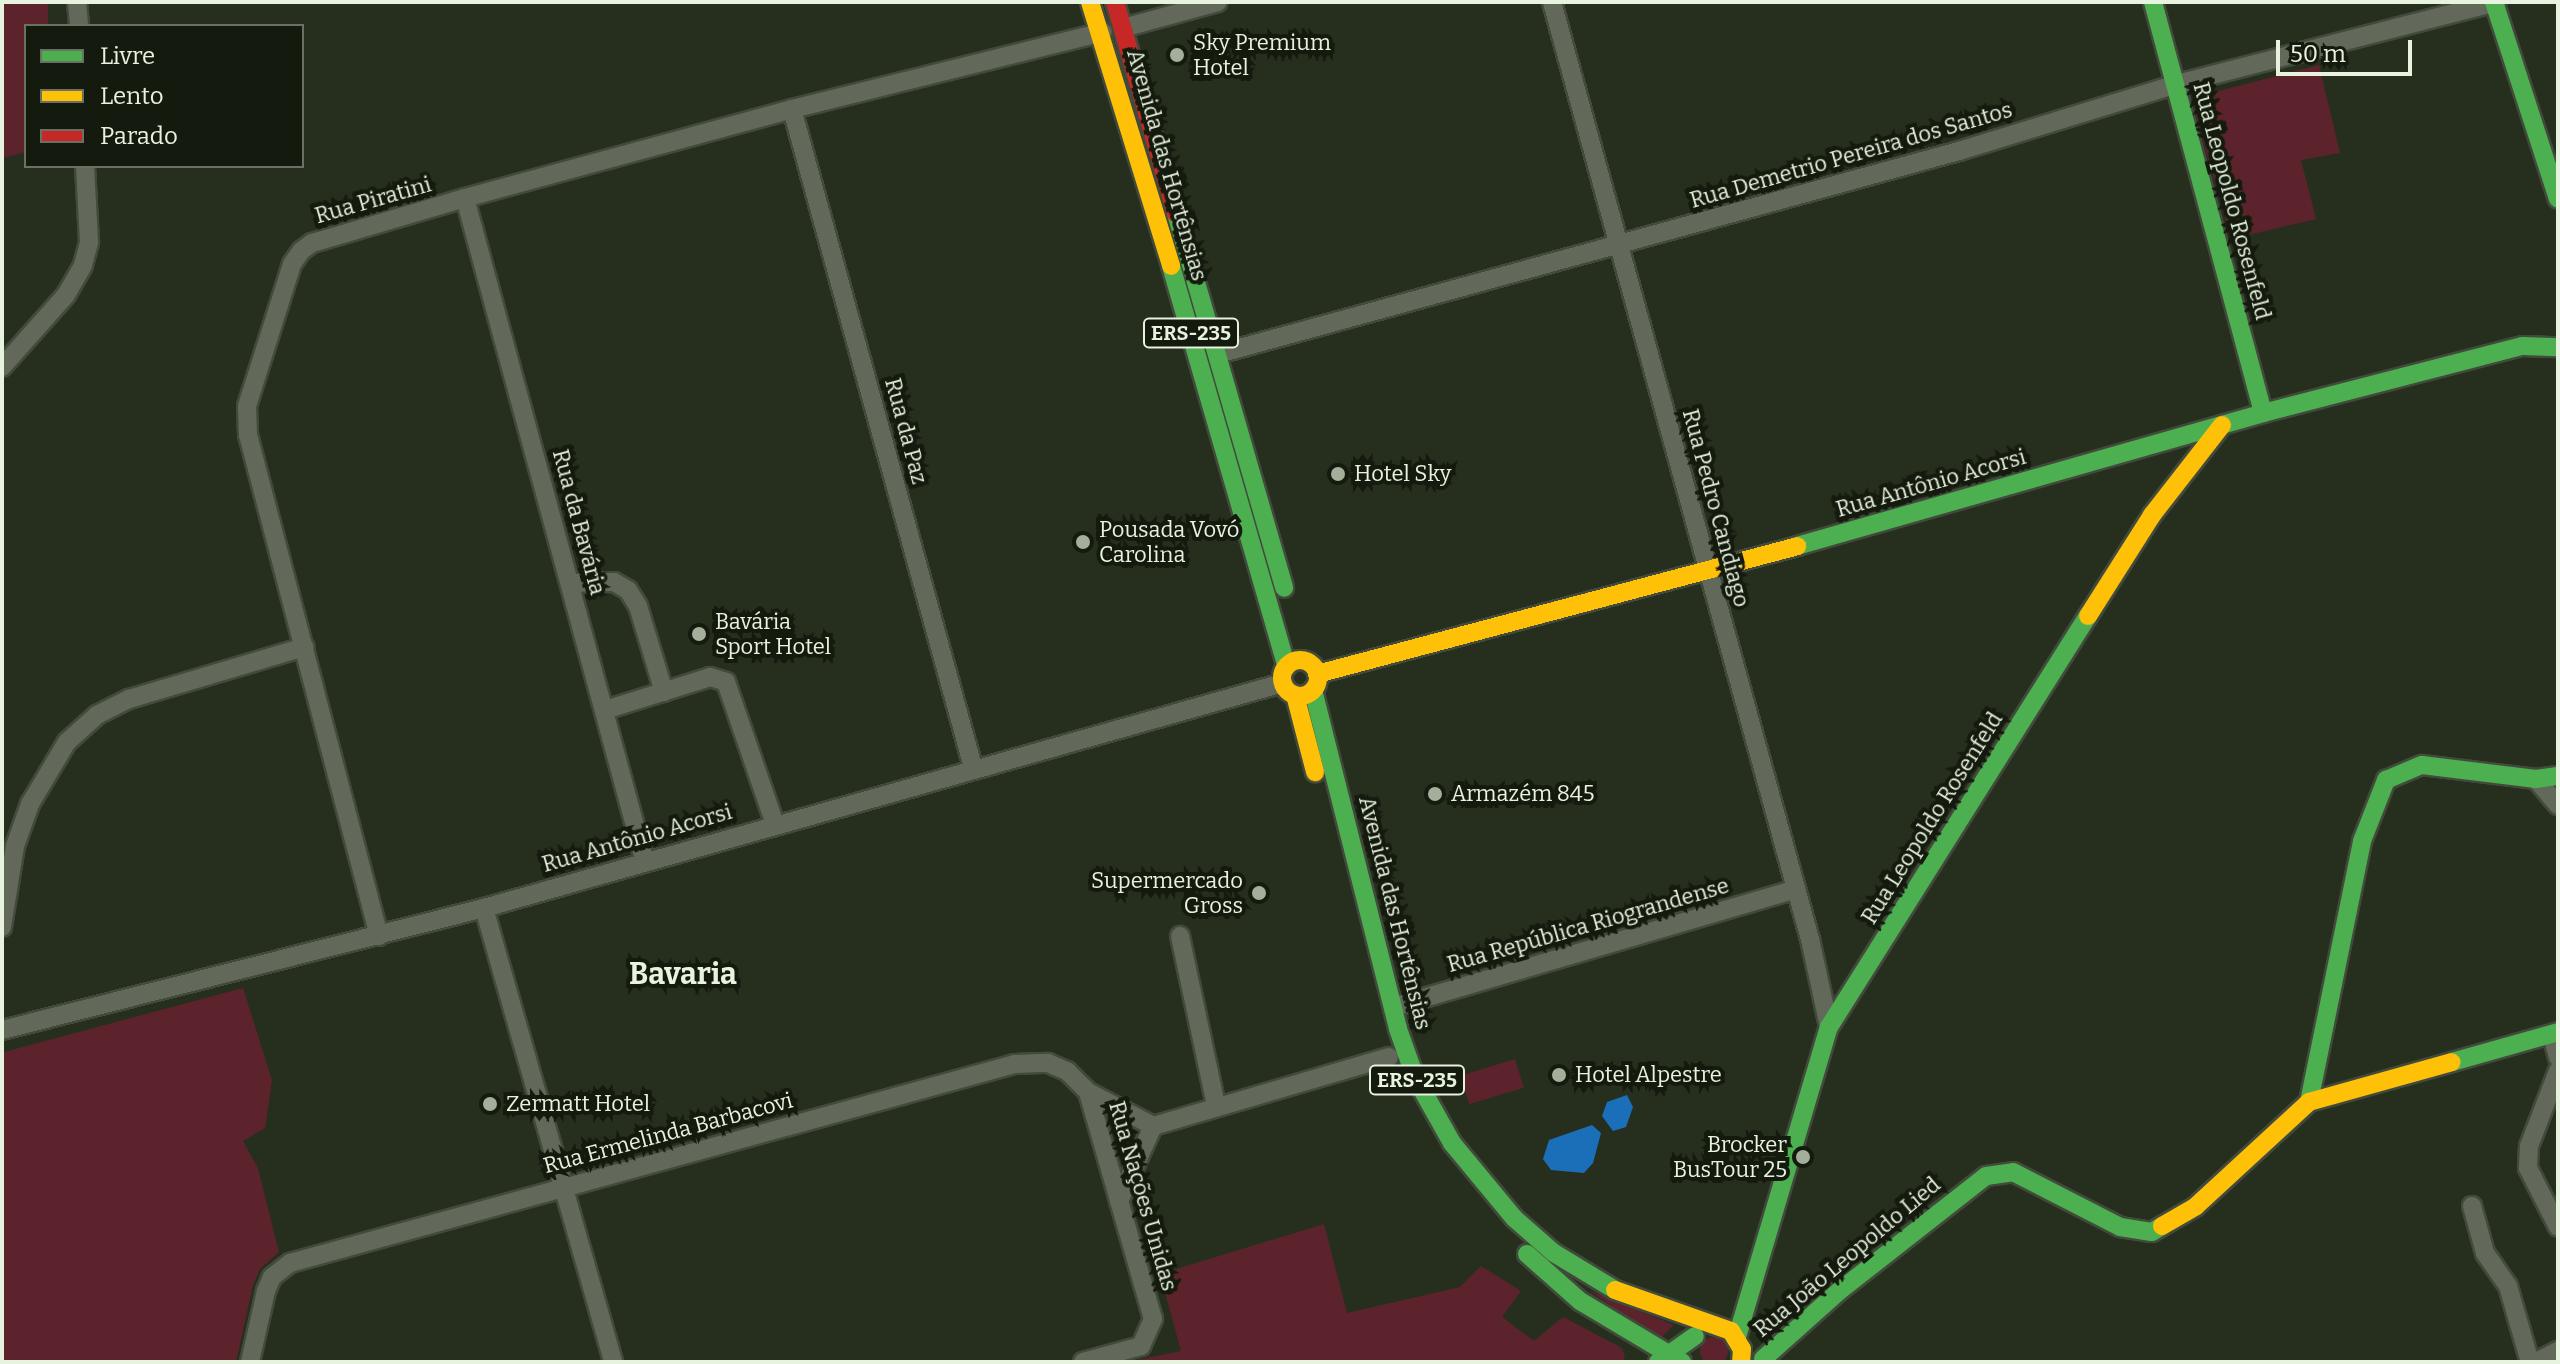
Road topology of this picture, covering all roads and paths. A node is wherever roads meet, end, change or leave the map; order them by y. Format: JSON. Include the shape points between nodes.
{"nodes":[{"id":1,"x":77,"y":2,"type":"edge"},
{"id":2,"x":1090,"y":2,"type":"edge"},
{"id":3,"x":1115,"y":2,"type":"edge"},
{"id":4,"x":1218,"y":2,"type":"edge"},
{"id":5,"x":1552,"y":2,"type":"edge"},
{"id":6,"x":2153,"y":2,"type":"edge"},
{"id":7,"x":2495,"y":2,"type":"edge"},
{"id":8,"x":79,"y":24,"type":"edge"},
{"id":9,"x":1123,"y":28,"type":"junction"},
{"id":10,"x":1103,"y":32,"type":"junction"},
{"id":11,"x":2177,"y":84,"type":"junction"},
{"id":12,"x":792,"y":109,"type":"junction"},
{"id":13,"x":85,"y":168,"type":"edge"},
{"id":14,"x":465,"y":198,"type":"junction"},
{"id":15,"x":2558,"y":199,"type":"edge"},
{"id":16,"x":1621,"y":246,"type":"junction"},
{"id":17,"x":2558,"y":347,"type":"edge"},
{"id":18,"x":1218,"y":354,"type":"junction"},
{"id":19,"x":2,"y":367,"type":"edge"},
{"id":20,"x":2263,"y":413,"type":"junction"},
{"id":21,"x":2222,"y":425,"type":"junction"},
{"id":22,"x":1708,"y":571,"type":"junction"},
{"id":23,"x":570,"y":583,"type":"junction"},
{"id":24,"x":304,"y":647,"type":"junction"},
{"id":25,"x":1300,"y":678,"type":"junction"},
{"id":26,"x":664,"y":692,"type":"junction"},
{"id":27,"x":605,"y":710,"type":"junction"},
{"id":28,"x":973,"y":767,"type":"junction"},
{"id":29,"x":2558,"y":776,"type":"edge"},
{"id":30,"x":2536,"y":779,"type":"junction"},
{"id":31,"x":2558,"y":805,"type":"edge"},
{"id":32,"x":775,"y":824,"type":"junction"},
{"id":33,"x":644,"y":859,"type":"junction"},
{"id":34,"x":1796,"y":889,"type":"junction"},
{"id":35,"x":484,"y":908,"type":"junction"},
{"id":36,"x":2,"y":927,"type":"edge"},
{"id":37,"x":379,"y":936,"type":"junction"},
{"id":38,"x":1180,"y":936,"type":"dead end"},
{"id":39,"x":1393,"y":1007,"type":"junction"},
{"id":40,"x":1829,"y":1027,"type":"junction"},
{"id":41,"x":2,"y":1030,"type":"edge"},
{"id":42,"x":2555,"y":1034,"type":"edge"},
{"id":43,"x":1389,"y":1057,"type":"junction"},
{"id":44,"x":2558,"y":1057,"type":"edge"},
{"id":45,"x":2558,"y":1071,"type":"edge"},
{"id":46,"x":1088,"y":1092,"type":"junction"},
{"id":47,"x":2309,"y":1102,"type":"junction"},
{"id":48,"x":1216,"y":1105,"type":"junction"},
{"id":49,"x":1153,"y":1126,"type":"junction"},
{"id":50,"x":566,"y":1185,"type":"junction"},
{"id":51,"x":1119,"y":1201,"type":"junction"},
{"id":52,"x":2472,"y":1206,"type":"dead end"},
{"id":53,"x":2558,"y":1227,"type":"edge"},
{"id":54,"x":1730,"y":1333,"type":"junction"},
{"id":55,"x":1695,"y":1336,"type":"junction"},
{"id":56,"x":2558,"y":1351,"type":"edge"},
{"id":57,"x":1669,"y":1359,"type":"edge"},
{"id":58,"x":1762,"y":1361,"type":"edge"},
{"id":59,"x":250,"y":1362,"type":"edge"},
{"id":60,"x":613,"y":1362,"type":"edge"},
{"id":61,"x":1083,"y":1362,"type":"edge"},
{"id":62,"x":1691,"y":1362,"type":"edge"},
{"id":63,"x":1741,"y":1362,"type":"edge"},
{"id":64,"x":2530,"y":1362,"type":"edge"},
{"id":65,"x":2536,"y":1362,"type":"edge"}],
"edges":[{"from":1,"to":8,"type":"street"},
{"from":2,"to":10,"type":"street","name":"Avenida das Hortênsias","number":"ERS-235"},
{"from":3,"to":9,"type":"street","name":"Avenida das Hortênsias","number":"ERS-235"},
{"from":4,"to":9,"type":"street"},
{"from":5,"to":16,"type":"street","name":"Rua Pedro Candiago"},
{"from":6,"to":11,"type":"street","name":"Rua Leopoldo Rosenfeld"},
{"from":7,"to":11,"type":"street","name":"Rua Demetrio Pereira dos Santos"},
{"from":7,"to":15,"type":"street"},
{"from":9,"to":18,"type":"street","name":"Avenida das Hortênsias","number":"ERS-235"},
{"from":10,"to":12,"type":"street","name":"Rua Piratini"},
{"from":10,"to":25,"type":"street","name":"Avenida das Hortênsias","number":"ERS-235"},
{"from":11,"to":16,"type":"street","name":"Rua Demetrio Pereira dos Santos"},
{"from":11,"to":20,"type":"street","name":"Rua Leopoldo Rosenfeld"},
{"from":12,"to":14,"type":"street","name":"Rua Piratini"},
{"from":12,"to":28,"type":"street","name":"Rua da Paz"},
{"from":13,"to":19,"type":"street","via":[[89,242],[83,265],[66,295]]},
{"from":14,"to":23,"type":"street","name":"Rua da Bavária"},
{"from":14,"to":24,"type":"street","name":"Rua Piratini","via":[[312,243],[292,264],[247,406],[248,435]]},
{"from":16,"to":18,"type":"street","name":"Rua Demetrio Pereira dos Santos"},
{"from":16,"to":22,"type":"street","name":"Rua Pedro Candiago"},
{"from":17,"to":20,"type":"street","name":"Rua Antônio Acorsi","via":[[2523,346]]},
{"from":18,"to":25,"type":"street","name":"Avenida das Hortênsias","number":"ERS-235"},
{"from":20,"to":21,"type":"street","name":"Rua Antônio Acorsi"},
{"from":21,"to":22,"type":"street","name":"Rua Antônio Acorsi"},
{"from":21,"to":40,"type":"street","name":"Rua Leopoldo Rosenfeld","via":[[2152,515]]},
{"from":22,"to":25,"type":"street","name":"Rua Antônio Acorsi"},
{"from":22,"to":34,"type":"street","name":"Rua Pedro Candiago"},
{"from":23,"to":26,"type":"street","via":[[614,582],[628,590],[638,606]]},
{"from":23,"to":27,"type":"street","name":"Rua da Bavária"},
{"from":24,"to":36,"type":"street","via":[[129,699],[97,715],[67,742],[30,804],[15,846]]},
{"from":24,"to":37,"type":"street","name":"Rua Piratini"},
{"from":25,"to":28,"type":"street","name":"Rua Antônio Acorsi"},
{"from":25,"to":39,"type":"street","name":"Avenida das Hortênsias","number":"ERS-235"},
{"from":25,"to":43,"type":"street","name":"Avenida das Hortênsias","number":"ERS-235"},
{"from":26,"to":27,"type":"street"},
{"from":26,"to":32,"type":"street","via":[[710,677],[731,688]]},
{"from":27,"to":33,"type":"street","name":"Rua da Bavária"},
{"from":28,"to":32,"type":"street","name":"Rua Antônio Acorsi"},
{"from":29,"to":30,"type":"street"},
{"from":30,"to":31,"type":"street"},
{"from":30,"to":47,"type":"street","via":[[2422,765],[2396,772],[2378,791],[2362,841]]},
{"from":32,"to":33,"type":"street","name":"Rua Antônio Acorsi"},
{"from":33,"to":35,"type":"street","name":"Rua Antônio Acorsi"},
{"from":34,"to":39,"type":"street","name":"Rua República Riograndense"},
{"from":34,"to":40,"type":"street","name":"Rua Pedro Candiago"},
{"from":35,"to":37,"type":"street","name":"Rua Antônio Acorsi"},
{"from":35,"to":50,"type":"street"},
{"from":37,"to":41,"type":"street","name":"Rua Antônio Acorsi"},
{"from":38,"to":48,"type":"street"},
{"from":39,"to":54,"type":"street","name":"Avenida das Hortênsias","number":"ERS-235","via":[[1415,1077],[1433,1112],[1474,1173],[1514,1218],[1601,1285]]},
{"from":40,"to":54,"type":"street","name":"Rua Leopoldo Rosenfeld","via":[[1754,1272]]},
{"from":42,"to":44,"type":"street"},
{"from":42,"to":47,"type":"street","name":"Rua João Leopoldo Lied"},
{"from":43,"to":48,"type":"street"},
{"from":43,"to":57,"type":"street","name":"Avenida das Hortênsias","number":"ERS-235","via":[[1417,1121],[1480,1208],[1580,1301]]},
{"from":45,"to":53,"type":"street","via":[[2529,1146],[2528,1168]]},
{"from":46,"to":49,"type":"street","name":"Rua Ermelinda Barbacovi"},
{"from":46,"to":50,"type":"street","name":"Rua Ermelinda Barbacovi","via":[[1067,1071],[1048,1063],[1015,1064]]},
{"from":46,"to":51,"type":"street","name":"Rua Nações Unidas"},
{"from":47,"to":58,"type":"street","name":"Rua João Leopoldo Lied","via":[[2196,1206],[2152,1232],[2120,1227],[2013,1172],[1986,1176],[1838,1292]]},
{"from":48,"to":49,"type":"street"},
{"from":49,"to":51,"type":"street"},
{"from":50,"to":59,"type":"street","name":"Rua Ermelinda Barbacovi","via":[[290,1263],[272,1277],[266,1291]]},
{"from":50,"to":60,"type":"street"},
{"from":51,"to":61,"type":"street","name":"Rua Nações Unidas","via":[[1152,1328],[1141,1346]]},
{"from":52,"to":64,"type":"street","via":[[2485,1253],[2508,1286]]},
{"from":54,"to":55,"type":"street"},
{"from":54,"to":58,"type":"street","name":"Avenida das Hortênsias","number":"ERS-235"},
{"from":54,"to":63,"type":"street","name":"Rua Leopoldo Rosenfeld"},
{"from":55,"to":57,"type":"street"},
{"from":55,"to":62,"type":"street"},
{"from":56,"to":65,"type":"street"}]}
